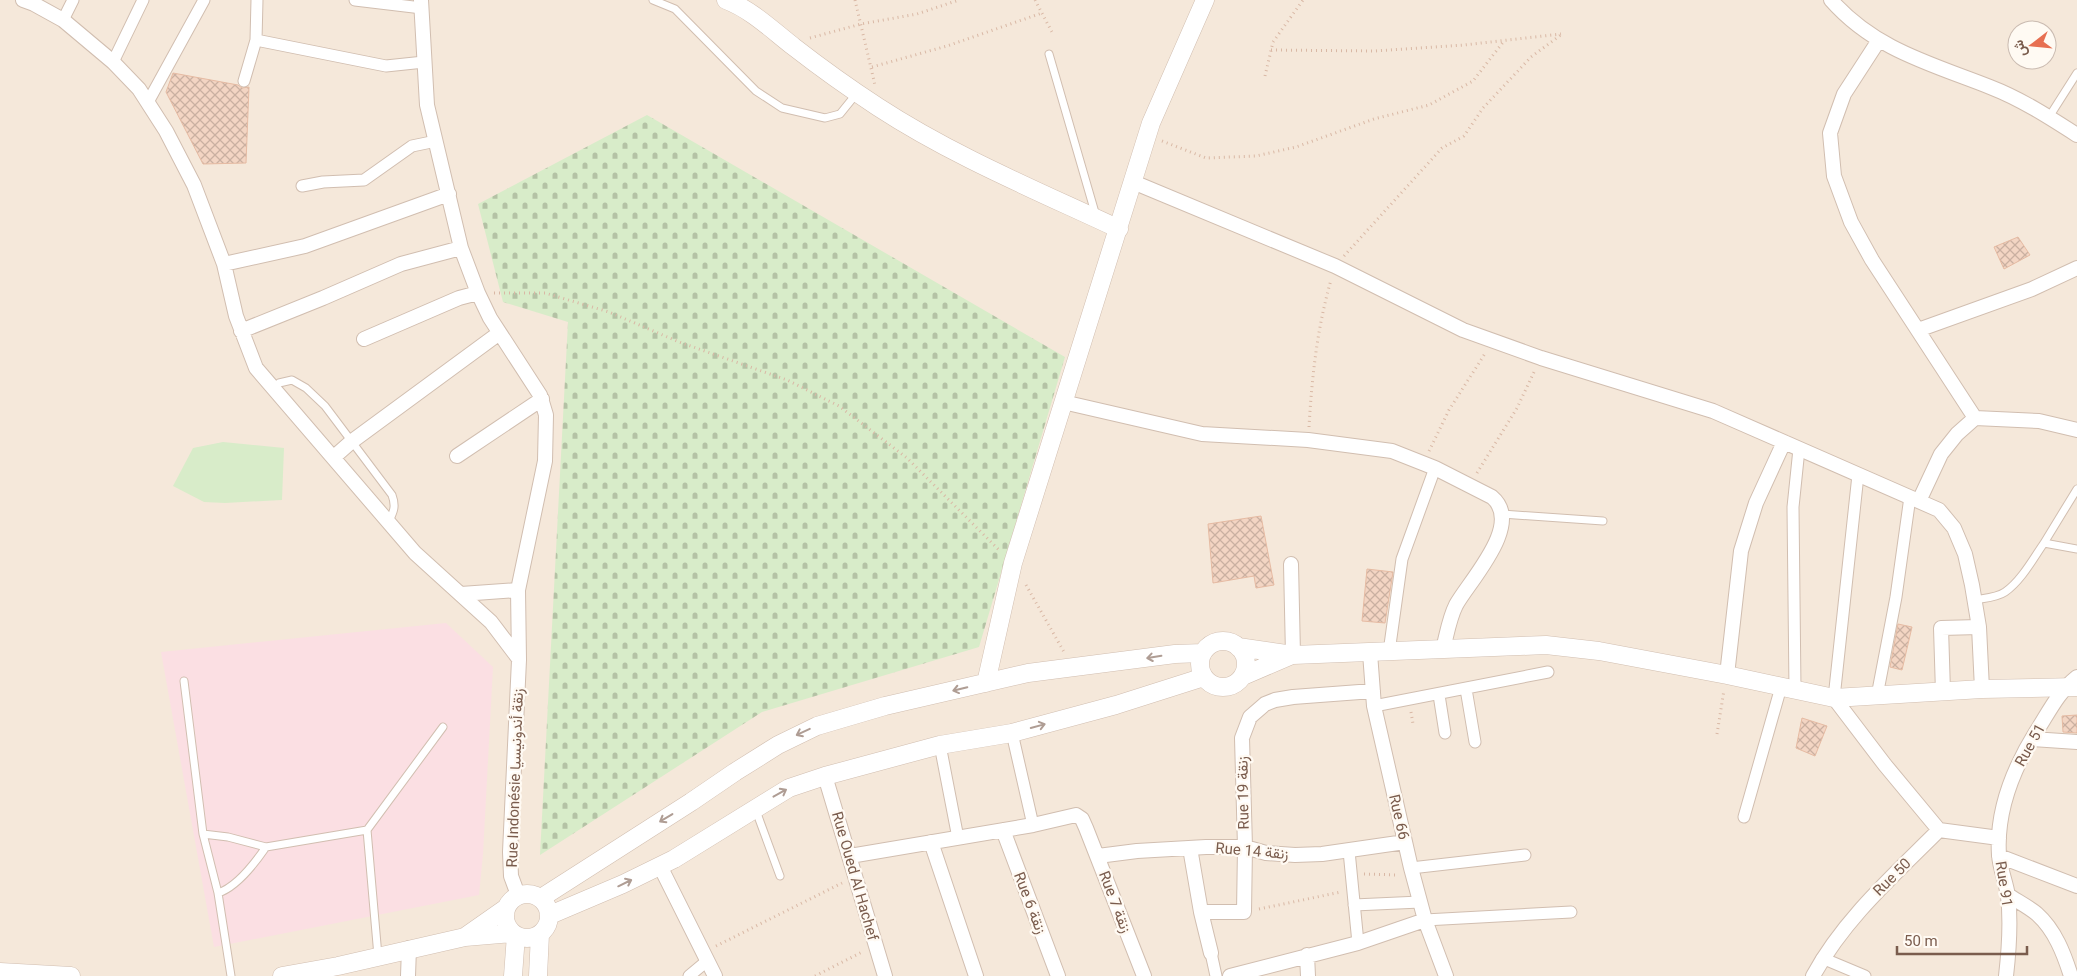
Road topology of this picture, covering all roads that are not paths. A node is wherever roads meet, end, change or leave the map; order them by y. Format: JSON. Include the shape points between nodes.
{"nodes":[{"id":1,"x":23,"y":0,"type":"edge"},
{"id":2,"x":73,"y":0,"type":"edge"},
{"id":3,"x":143,"y":0,"type":"edge"},
{"id":4,"x":204,"y":0,"type":"edge"},
{"id":5,"x":257,"y":0,"type":"edge"},
{"id":6,"x":356,"y":0,"type":"edge"},
{"id":7,"x":653,"y":0,"type":"edge"},
{"id":8,"x":726,"y":0,"type":"edge"},
{"id":9,"x":1205,"y":0,"type":"edge"},
{"id":10,"x":1831,"y":0,"type":"edge"},
{"id":11,"x":422,"y":4,"type":"edge"},
{"id":12,"x":63,"y":20,"type":"junction"},
{"id":13,"x":256,"y":40,"type":"junction"},
{"id":14,"x":1879,"y":40,"type":"junction"},
{"id":15,"x":1049,"y":54,"type":"dead end"},
{"id":16,"x":113,"y":62,"type":"junction"},
{"id":17,"x":424,"y":62,"type":"junction"},
{"id":18,"x":2077,"y":73,"type":"edge"},
{"id":19,"x":244,"y":80,"type":"dead end"},
{"id":20,"x":857,"y":93,"type":"junction"},
{"id":21,"x":148,"y":102,"type":"junction"},
{"id":22,"x":2049,"y":117,"type":"junction"},
{"id":23,"x":2077,"y":135,"type":"edge"},
{"id":24,"x":436,"y":142,"type":"junction"},
{"id":25,"x":1133,"y":182,"type":"junction"},
{"id":26,"x":302,"y":186,"type":"dead end"},
{"id":27,"x":449,"y":194,"type":"junction"},
{"id":28,"x":1096,"y":218,"type":"junction"},
{"id":29,"x":1119,"y":229,"type":"junction"},
{"id":30,"x":461,"y":248,"type":"junction"},
{"id":31,"x":224,"y":264,"type":"junction"},
{"id":32,"x":2077,"y":268,"type":"edge"},
{"id":33,"x":478,"y":293,"type":"junction"},
{"id":34,"x":1918,"y":330,"type":"junction"},
{"id":35,"x":241,"y":331,"type":"junction"},
{"id":36,"x":498,"y":334,"type":"junction"},
{"id":37,"x":364,"y":339,"type":"dead end"},
{"id":38,"x":274,"y":388,"type":"junction"},
{"id":39,"x":542,"y":399,"type":"junction"},
{"id":40,"x":1063,"y":402,"type":"junction"},
{"id":41,"x":1975,"y":418,"type":"junction"},
{"id":42,"x":2077,"y":430,"type":"edge"},
{"id":43,"x":351,"y":442,"type":"junction"},
{"id":44,"x":1784,"y":442,"type":"junction"},
{"id":45,"x":1799,"y":449,"type":"junction"},
{"id":46,"x":457,"y":456,"type":"dead end"},
{"id":47,"x":334,"y":457,"type":"junction"},
{"id":48,"x":1429,"y":465,"type":"junction"},
{"id":49,"x":1858,"y":474,"type":"junction"},
{"id":50,"x":2077,"y":489,"type":"edge"},
{"id":51,"x":1915,"y":499,"type":"junction"},
{"id":52,"x":1502,"y":514,"type":"junction"},
{"id":53,"x":389,"y":521,"type":"junction"},
{"id":54,"x":1603,"y":521,"type":"dead end"},
{"id":55,"x":2044,"y":543,"type":"junction"},
{"id":56,"x":2077,"y":549,"type":"edge"},
{"id":57,"x":1291,"y":564,"type":"dead end"},
{"id":58,"x":518,"y":590,"type":"junction"},
{"id":59,"x":461,"y":594,"type":"junction"},
{"id":60,"x":1974,"y":600,"type":"junction"},
{"id":61,"x":1978,"y":627,"type":"junction"},
{"id":62,"x":1238,"y":647,"type":"junction"},
{"id":63,"x":1443,"y":649,"type":"junction"},
{"id":64,"x":1389,"y":652,"type":"junction"},
{"id":65,"x":1203,"y":653,"type":"junction"},
{"id":66,"x":1370,"y":653,"type":"junction"},
{"id":67,"x":1293,"y":655,"type":"junction"},
{"id":68,"x":519,"y":660,"type":"junction"},
{"id":69,"x":1548,"y":672,"type":"dead end"},
{"id":70,"x":1727,"y":675,"type":"junction"},
{"id":71,"x":1243,"y":676,"type":"junction"},
{"id":72,"x":1204,"y":677,"type":"junction"},
{"id":73,"x":184,"y":681,"type":"dead end"},
{"id":74,"x":986,"y":683,"type":"junction"},
{"id":75,"x":2072,"y":684,"type":"edge"},
{"id":76,"x":1788,"y":688,"type":"junction"},
{"id":77,"x":1466,"y":689,"type":"junction"},
{"id":78,"x":1982,"y":689,"type":"junction"},
{"id":79,"x":1373,"y":691,"type":"junction"},
{"id":80,"x":1943,"y":692,"type":"junction"},
{"id":81,"x":1439,"y":694,"type":"junction"},
{"id":82,"x":1877,"y":696,"type":"junction"},
{"id":83,"x":1834,"y":698,"type":"junction"},
{"id":84,"x":1374,"y":706,"type":"junction"},
{"id":85,"x":443,"y":727,"type":"dead end"},
{"id":86,"x":1012,"y":733,"type":"junction"},
{"id":87,"x":1446,"y":733,"type":"dead end"},
{"id":88,"x":2032,"y":739,"type":"junction"},
{"id":89,"x":1475,"y":742,"type":"dead end"},
{"id":90,"x":2077,"y":742,"type":"edge"},
{"id":91,"x":940,"y":745,"type":"junction"},
{"id":92,"x":825,"y":776,"type":"junction"},
{"id":93,"x":755,"y":808,"type":"junction"},
{"id":94,"x":1744,"y":817,"type":"dead end"},
{"id":95,"x":2000,"y":822,"type":"joint"},
{"id":96,"x":1033,"y":825,"type":"junction"},
{"id":97,"x":367,"y":830,"type":"junction"},
{"id":98,"x":1003,"y":830,"type":"junction"},
{"id":99,"x":1939,"y":830,"type":"junction"},
{"id":100,"x":203,"y":834,"type":"junction"},
{"id":101,"x":958,"y":838,"type":"junction"},
{"id":102,"x":1999,"y":838,"type":"junction"},
{"id":103,"x":932,"y":842,"type":"junction"},
{"id":104,"x":1405,"y":842,"type":"junction"},
{"id":105,"x":266,"y":847,"type":"junction"},
{"id":106,"x":1245,"y":847,"type":"junction"},
{"id":107,"x":1190,"y":848,"type":"junction"},
{"id":108,"x":1349,"y":851,"type":"junction"},
{"id":109,"x":1525,"y":855,"type":"dead end"},
{"id":110,"x":850,"y":856,"type":"junction"},
{"id":111,"x":1098,"y":856,"type":"junction"},
{"id":112,"x":1999,"y":856,"type":"junction"},
{"id":113,"x":660,"y":866,"type":"junction"},
{"id":114,"x":1412,"y":872,"type":"junction"},
{"id":115,"x":780,"y":876,"type":"dead end"},
{"id":116,"x":2077,"y":886,"type":"edge"},
{"id":117,"x":218,"y":893,"type":"junction"},
{"id":118,"x":2008,"y":894,"type":"junction"},
{"id":119,"x":541,"y":898,"type":"junction"},
{"id":120,"x":512,"y":902,"type":"junction"},
{"id":121,"x":1420,"y":902,"type":"junction"},
{"id":122,"x":1354,"y":905,"type":"junction"},
{"id":123,"x":1201,"y":912,"type":"junction"},
{"id":124,"x":1571,"y":912,"type":"dead end"},
{"id":125,"x":550,"y":915,"type":"junction"},
{"id":126,"x":1425,"y":920,"type":"junction"},
{"id":127,"x":514,"y":934,"type":"junction"},
{"id":128,"x":540,"y":934,"type":"junction"},
{"id":129,"x":465,"y":937,"type":"junction"},
{"id":130,"x":1358,"y":943,"type":"junction"},
{"id":131,"x":409,"y":948,"type":"junction"},
{"id":132,"x":1211,"y":952,"type":"joint"},
{"id":133,"x":1307,"y":955,"type":"junction"},
{"id":134,"x":378,"y":956,"type":"junction"},
{"id":135,"x":705,"y":957,"type":"junction"},
{"id":136,"x":1822,"y":958,"type":"junction"},
{"id":137,"x":338,"y":971,"type":"edge"},
{"id":138,"x":0,"y":972,"type":"edge"},
{"id":139,"x":28,"y":975,"type":"edge"},
{"id":140,"x":71,"y":976,"type":"edge"},
{"id":141,"x":230,"y":976,"type":"edge"},
{"id":142,"x":282,"y":976,"type":"edge"},
{"id":143,"x":408,"y":976,"type":"edge"},
{"id":144,"x":513,"y":976,"type":"edge"},
{"id":145,"x":538,"y":976,"type":"edge"},
{"id":146,"x":688,"y":976,"type":"edge"},
{"id":147,"x":715,"y":976,"type":"edge"},
{"id":148,"x":885,"y":976,"type":"edge"},
{"id":149,"x":976,"y":976,"type":"edge"},
{"id":150,"x":1058,"y":976,"type":"edge"},
{"id":151,"x":1144,"y":976,"type":"edge"},
{"id":152,"x":1216,"y":976,"type":"edge"},
{"id":153,"x":1230,"y":976,"type":"edge"},
{"id":154,"x":1308,"y":976,"type":"edge"},
{"id":155,"x":1446,"y":976,"type":"edge"},
{"id":156,"x":1813,"y":976,"type":"edge"},
{"id":157,"x":1865,"y":976,"type":"edge"},
{"id":158,"x":2006,"y":976,"type":"edge"},
{"id":159,"x":2071,"y":976,"type":"edge"}],
"edges":[{"from":1,"to":12,"type":"street"},
{"from":2,"to":12,"type":"street"},
{"from":3,"to":16,"type":"street"},
{"from":4,"to":21,"type":"street"},
{"from":5,"to":13,"type":"street"},
{"from":6,"to":11,"type":"street"},
{"from":7,"to":20,"type":"lane","via":[[675,9],[756,92],[782,108],[825,118],[840,114]]},
{"from":8,"to":20,"type":"street","via":[[744,8]]},
{"from":9,"to":25,"type":"street","via":[[1148,136]]},
{"from":10,"to":14,"type":"street"},
{"from":11,"to":17,"type":"street"},
{"from":12,"to":16,"type":"street"},
{"from":13,"to":17,"type":"street","via":[[386,66]]},
{"from":13,"to":19,"type":"street"},
{"from":14,"to":22,"type":"street","via":[[1907,56],[1992,87]]},
{"from":14,"to":34,"type":"street","via":[[1844,94],[1830,133],[1834,176],[1872,260]]},
{"from":15,"to":28,"type":"lane"},
{"from":16,"to":21,"type":"street"},
{"from":17,"to":24,"type":"street","via":[[427,105]]},
{"from":18,"to":22,"type":"lane"},
{"from":20,"to":28,"type":"street","via":[[986,167]]},
{"from":21,"to":31,"type":"street","via":[[194,185]]},
{"from":22,"to":23,"type":"street"},
{"from":24,"to":26,"type":"street","via":[[412,146],[364,180]]},
{"from":24,"to":27,"type":"street"},
{"from":25,"to":29,"type":"street"},
{"from":25,"to":44,"type":"street","via":[[1335,266],[1463,330],[1541,358],[1713,411]]},
{"from":27,"to":30,"type":"street"},
{"from":27,"to":31,"type":"street","via":[[305,246]]},
{"from":28,"to":29,"type":"street"},
{"from":29,"to":40,"type":"street"},
{"from":30,"to":33,"type":"street"},
{"from":30,"to":35,"type":"street","via":[[401,264]]},
{"from":31,"to":35,"type":"street"},
{"from":32,"to":34,"type":"street","via":[[2032,289]]},
{"from":33,"to":36,"type":"street"},
{"from":33,"to":37,"type":"street"},
{"from":34,"to":41,"type":"street"},
{"from":35,"to":38,"type":"street","via":[[256,368]]},
{"from":36,"to":39,"type":"street"},
{"from":36,"to":43,"type":"street"},
{"from":38,"to":43,"type":"lane","via":[[279,382],[292,380],[306,388]]},
{"from":38,"to":47,"type":"street"},
{"from":39,"to":46,"type":"street"},
{"from":39,"to":58,"type":"street","name":"Rue Indonésie زنقة أندونيسيا","via":[[547,429],[545,461]]},
{"from":40,"to":48,"type":"street","via":[[1202,434],[1308,440],[1392,451]]},
{"from":40,"to":74,"type":"street","via":[[1013,563]]},
{"from":41,"to":42,"type":"street","via":[[2023,420]]},
{"from":41,"to":51,"type":"street","via":[[1941,454]]},
{"from":43,"to":47,"type":"street"},
{"from":43,"to":53,"type":"lane","via":[[392,495],[394,512]]},
{"from":44,"to":45,"type":"street"},
{"from":44,"to":70,"type":"street","via":[[1756,503],[1741,551]]},
{"from":45,"to":49,"type":"street"},
{"from":45,"to":76,"type":"street","via":[[1793,507]]},
{"from":47,"to":53,"type":"street"},
{"from":48,"to":52,"type":"street","via":[[1492,496]]},
{"from":48,"to":64,"type":"street","via":[[1402,559]]},
{"from":49,"to":51,"type":"street"},
{"from":49,"to":83,"type":"street"},
{"from":50,"to":55,"type":"lane"},
{"from":51,"to":60,"type":"street","via":[[1939,510],[1954,528],[1965,554]]},
{"from":51,"to":82,"type":"street"},
{"from":52,"to":54,"type":"lane"},
{"from":52,"to":63,"type":"street","via":[[1501,530],[1495,544],[1455,607]]},
{"from":53,"to":59,"type":"street","via":[[415,553]]},
{"from":55,"to":56,"type":"lane"},
{"from":55,"to":60,"type":"lane","via":[[2024,573],[2005,592]]},
{"from":57,"to":67,"type":"street"},
{"from":58,"to":59,"type":"street"},
{"from":58,"to":68,"type":"street","name":"Rue Indonésie زنقة أندونيسيا"},
{"from":59,"to":68,"type":"street","via":[[492,622]]},
{"from":60,"to":61,"type":"street"},
{"from":61,"to":78,"type":"street"},
{"from":61,"to":80,"type":"street","via":[[1941,628]]},
{"from":62,"to":65,"type":"street","via":[[1219,641]]},
{"from":62,"to":67,"type":"street"},
{"from":62,"to":71,"type":"street","via":[[1246,658]]},
{"from":63,"to":64,"type":"street"},
{"from":63,"to":70,"type":"street","via":[[1546,645],[1598,651]]},
{"from":64,"to":66,"type":"street"},
{"from":65,"to":72,"type":"street","via":[[1200,665]]},
{"from":65,"to":74,"type":"street","one_way":true,"via":[[1028,673]]},
{"from":66,"to":67,"type":"street"},
{"from":66,"to":79,"type":"street","name":"Rue 66"},
{"from":67,"to":71,"type":"street"},
{"from":68,"to":120,"type":"street","name":"Rue Indonésie زنقة أندونيسيا","via":[[510,852]]},
{"from":69,"to":77,"type":"street"},
{"from":70,"to":76,"type":"street"},
{"from":71,"to":72,"type":"street","via":[[1238,682],[1224,687],[1216,686]]},
{"from":86,"to":72,"type":"street","one_way":true},
{"from":73,"to":100,"type":"lane"},
{"from":74,"to":119,"type":"street","one_way":true,"via":[[885,706],[799,734],[734,772]]},
{"from":75,"to":78,"type":"street"},
{"from":75,"to":88,"type":"street","name":"Rue 51"},
{"from":76,"to":83,"type":"street"},
{"from":76,"to":94,"type":"street"},
{"from":77,"to":81,"type":"street"},
{"from":77,"to":89,"type":"street"},
{"from":78,"to":80,"type":"street"},
{"from":79,"to":84,"type":"street","name":"Rue 66"},
{"from":79,"to":106,"type":"street","name":"Rue 19 زنقة","via":[[1275,700],[1250,717],[1242,738]]},
{"from":80,"to":82,"type":"street"},
{"from":81,"to":84,"type":"street"},
{"from":81,"to":87,"type":"street"},
{"from":82,"to":83,"type":"street"},
{"from":83,"to":99,"type":"street"},
{"from":84,"to":104,"type":"street","name":"Rue 66"},
{"from":85,"to":97,"type":"lane"},
{"from":86,"to":91,"type":"street"},
{"from":86,"to":96,"type":"street"},
{"from":88,"to":90,"type":"street"},
{"from":88,"to":95,"type":"street","name":"Rue 51","via":[[2011,781]]},
{"from":91,"to":92,"type":"street"},
{"from":91,"to":101,"type":"street"},
{"from":93,"to":92,"type":"street","one_way":true,"via":[[789,788]]},
{"from":92,"to":110,"type":"street","name":"Rue Oued Al Hachef"},
{"from":93,"to":113,"type":"street"},
{"from":93,"to":115,"type":"lane"},
{"from":95,"to":102,"type":"street","name":"Rue 91"},
{"from":96,"to":98,"type":"street"},
{"from":96,"to":111,"type":"street","name":"Rue 7 زنقة","via":[[1074,815],[1086,828]]},
{"from":97,"to":105,"type":"lane"},
{"from":97,"to":134,"type":"lane"},
{"from":98,"to":101,"type":"street"},
{"from":98,"to":150,"type":"street","name":"Rue 6 زنقة"},
{"from":99,"to":102,"type":"street"},
{"from":99,"to":136,"type":"street","name":"Rue 50","via":[[1853,917]]},
{"from":100,"to":105,"type":"lane"},
{"from":100,"to":117,"type":"lane"},
{"from":101,"to":103,"type":"street"},
{"from":102,"to":112,"type":"street","name":"Rue 91"},
{"from":103,"to":110,"type":"street"},
{"from":103,"to":149,"type":"street"},
{"from":104,"to":108,"type":"street","name":"Rue 14 زنقة"},
{"from":104,"to":114,"type":"street","name":"Rue 66"},
{"from":105,"to":117,"type":"lane","via":[[244,874],[225,891]]},
{"from":106,"to":107,"type":"street","name":"Rue 14 زنقة"},
{"from":106,"to":108,"type":"street","name":"Rue 14 زنقة","via":[[1266,853],[1295,855]]},
{"from":106,"to":123,"type":"street","name":"Rue 19 زنقة","via":[[1244,912]]},
{"from":107,"to":111,"type":"street","name":"Rue 14 زنقة"},
{"from":107,"to":123,"type":"street"},
{"from":108,"to":122,"type":"street"},
{"from":109,"to":114,"type":"street"},
{"from":110,"to":148,"type":"street","name":"Rue Oued Al Hachef"},
{"from":111,"to":151,"type":"street","name":"Rue 7 زنقة"},
{"from":112,"to":116,"type":"street"},
{"from":112,"to":118,"type":"street","name":"Rue 91"},
{"from":125,"to":113,"type":"street","one_way":true},
{"from":113,"to":135,"type":"street"},
{"from":114,"to":121,"type":"street","name":"Rue 66"},
{"from":117,"to":141,"type":"lane"},
{"from":118,"to":158,"type":"street","name":"Rue 91"},
{"from":118,"to":159,"type":"street","via":[[2038,914],[2049,928]]},
{"from":119,"to":120,"type":"street","via":[[530,893]]},
{"from":119,"to":125,"type":"street"},
{"from":120,"to":127,"type":"street","via":[[506,919]]},
{"from":120,"to":129,"type":"street"},
{"from":121,"to":122,"type":"street"},
{"from":121,"to":126,"type":"street","name":"Rue 66"},
{"from":122,"to":130,"type":"street"},
{"from":123,"to":132,"type":"street"},
{"from":124,"to":126,"type":"street"},
{"from":125,"to":128,"type":"street"},
{"from":126,"to":130,"type":"street"},
{"from":126,"to":155,"type":"street","name":"Rue 66"},
{"from":127,"to":128,"type":"street","via":[[528,938]]},
{"from":127,"to":129,"type":"street"},
{"from":127,"to":144,"type":"street"},
{"from":128,"to":145,"type":"street"},
{"from":129,"to":131,"type":"street"},
{"from":130,"to":133,"type":"street"},
{"from":131,"to":134,"type":"street"},
{"from":131,"to":143,"type":"street"},
{"from":132,"to":152,"type":"street"},
{"from":133,"to":153,"type":"street"},
{"from":133,"to":154,"type":"street"},
{"from":134,"to":137,"type":"street"},
{"from":135,"to":146,"type":"street"},
{"from":135,"to":147,"type":"street"},
{"from":136,"to":156,"type":"street","name":"Rue 50"},
{"from":136,"to":157,"type":"street"},
{"from":137,"to":142,"type":"street"},
{"from":138,"to":139,"type":"street"},
{"from":139,"to":140,"type":"street"}]}
